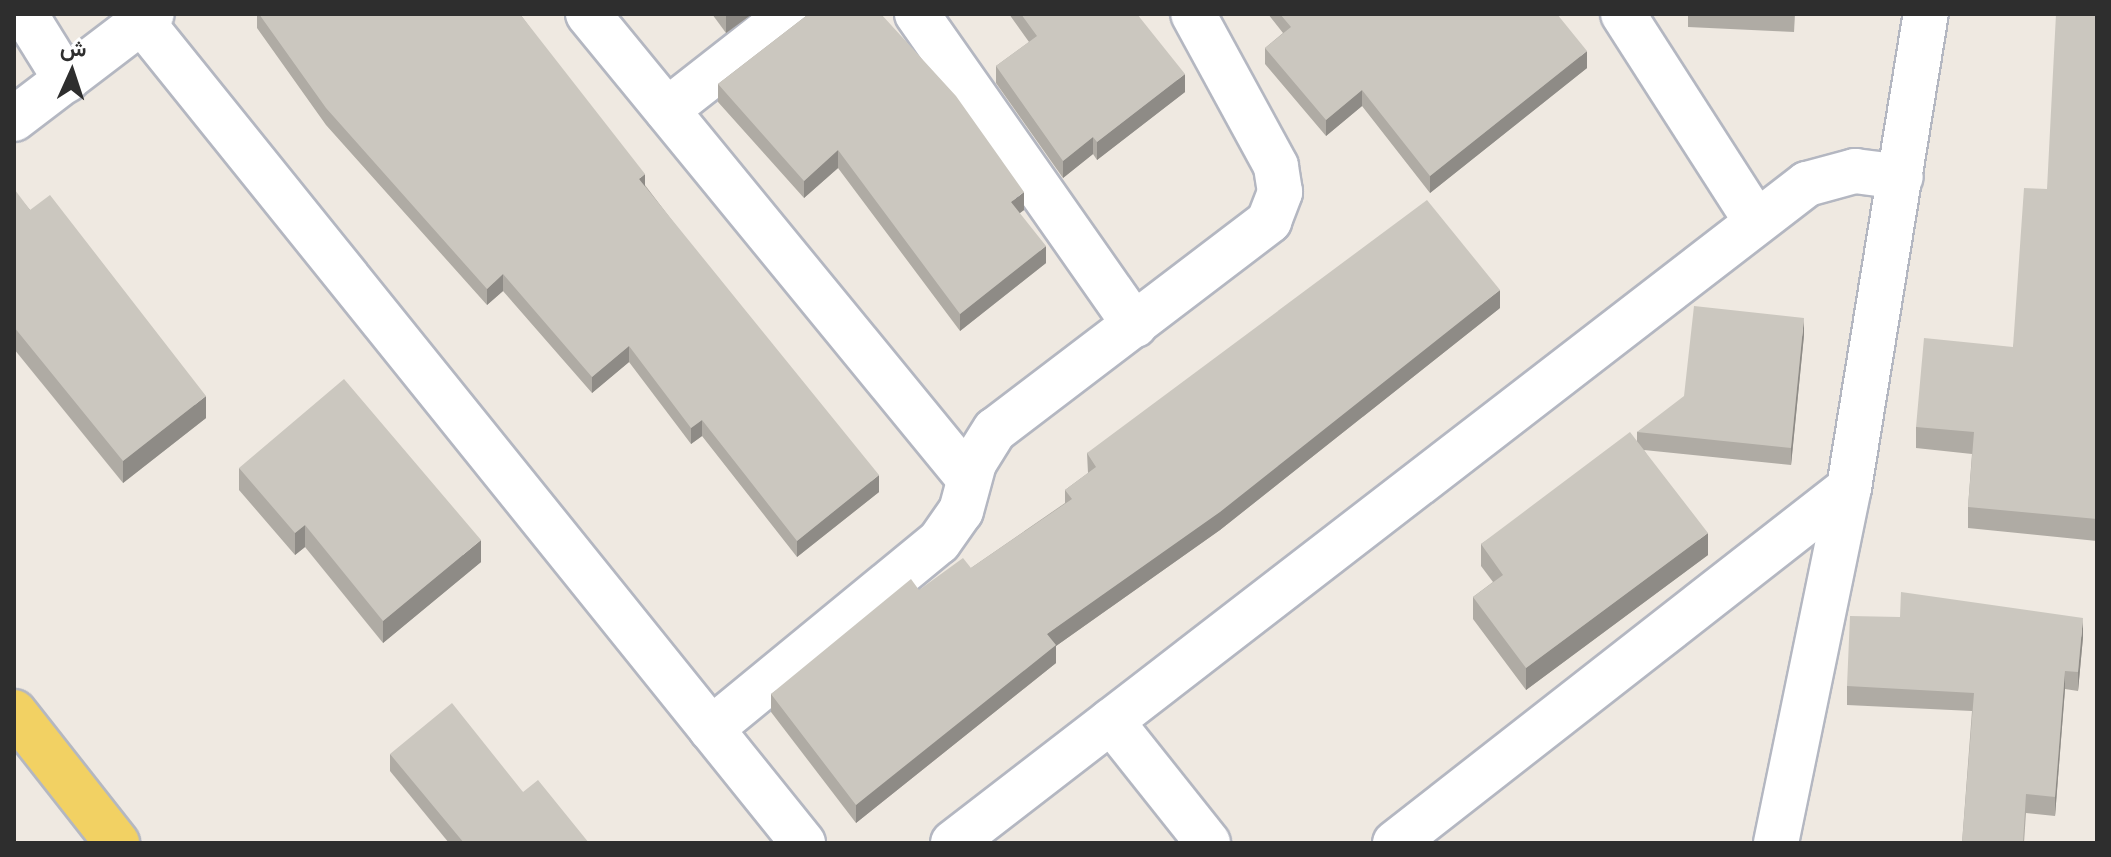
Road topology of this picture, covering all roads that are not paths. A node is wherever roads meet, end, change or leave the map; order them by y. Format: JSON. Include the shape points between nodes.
{"nodes":[{"id":1,"x":25,"y":14,"type":"edge"},
{"id":2,"x":588,"y":14,"type":"edge"},
{"id":3,"x":790,"y":14,"type":"edge"},
{"id":4,"x":917,"y":14,"type":"edge"},
{"id":5,"x":1193,"y":14,"type":"edge"},
{"id":6,"x":1623,"y":14,"type":"edge"},
{"id":7,"x":1926,"y":14,"type":"edge"},
{"id":8,"x":147,"y":18,"type":"edge"},
{"id":9,"x":66,"y":80,"type":"junction"},
{"id":10,"x":667,"y":110,"type":"junction"},
{"id":11,"x":14,"y":119,"type":"edge"},
{"id":12,"x":1901,"y":177,"type":"junction"},
{"id":13,"x":1756,"y":221,"type":"junction"},
{"id":14,"x":1135,"y":325,"type":"junction"},
{"id":15,"x":969,"y":479,"type":"junction"},
{"id":16,"x":1849,"y":488,"type":"junction"},
{"id":17,"x":14,"y":712,"type":"edge"},
{"id":18,"x":1111,"y":721,"type":"junction"},
{"id":19,"x":711,"y":729,"type":"junction"},
{"id":20,"x":117,"y":843,"type":"edge"},
{"id":21,"x":803,"y":843,"type":"edge"},
{"id":22,"x":953,"y":843,"type":"edge"},
{"id":23,"x":1208,"y":843,"type":"edge"},
{"id":24,"x":1395,"y":843,"type":"edge"},
{"id":25,"x":1776,"y":843,"type":"edge"}],
"edges":[{"from":1,"to":9,"type":"street"},
{"from":2,"to":10,"type":"street"},
{"from":3,"to":10,"type":"street"},
{"from":4,"to":14,"type":"street"},
{"from":5,"to":14,"type":"street","via":[[1276,166],[1280,192],[1257,233]]},
{"from":6,"to":13,"type":"street"},
{"from":7,"to":12,"type":"street"},
{"from":8,"to":9,"type":"street"},
{"from":8,"to":19,"type":"street"},
{"from":9,"to":11,"type":"street"},
{"from":10,"to":15,"type":"street"},
{"from":12,"to":13,"type":"street","via":[[1829,175]]},
{"from":12,"to":16,"type":"street"},
{"from":13,"to":18,"type":"street"},
{"from":14,"to":15,"type":"street","via":[[995,430]]},
{"from":15,"to":19,"type":"street","via":[[961,511],[939,542]]},
{"from":16,"to":24,"type":"street"},
{"from":16,"to":25,"type":"street"},
{"from":17,"to":20,"type":"main road"},
{"from":18,"to":22,"type":"street"},
{"from":18,"to":23,"type":"street"},
{"from":19,"to":21,"type":"street"}]}
